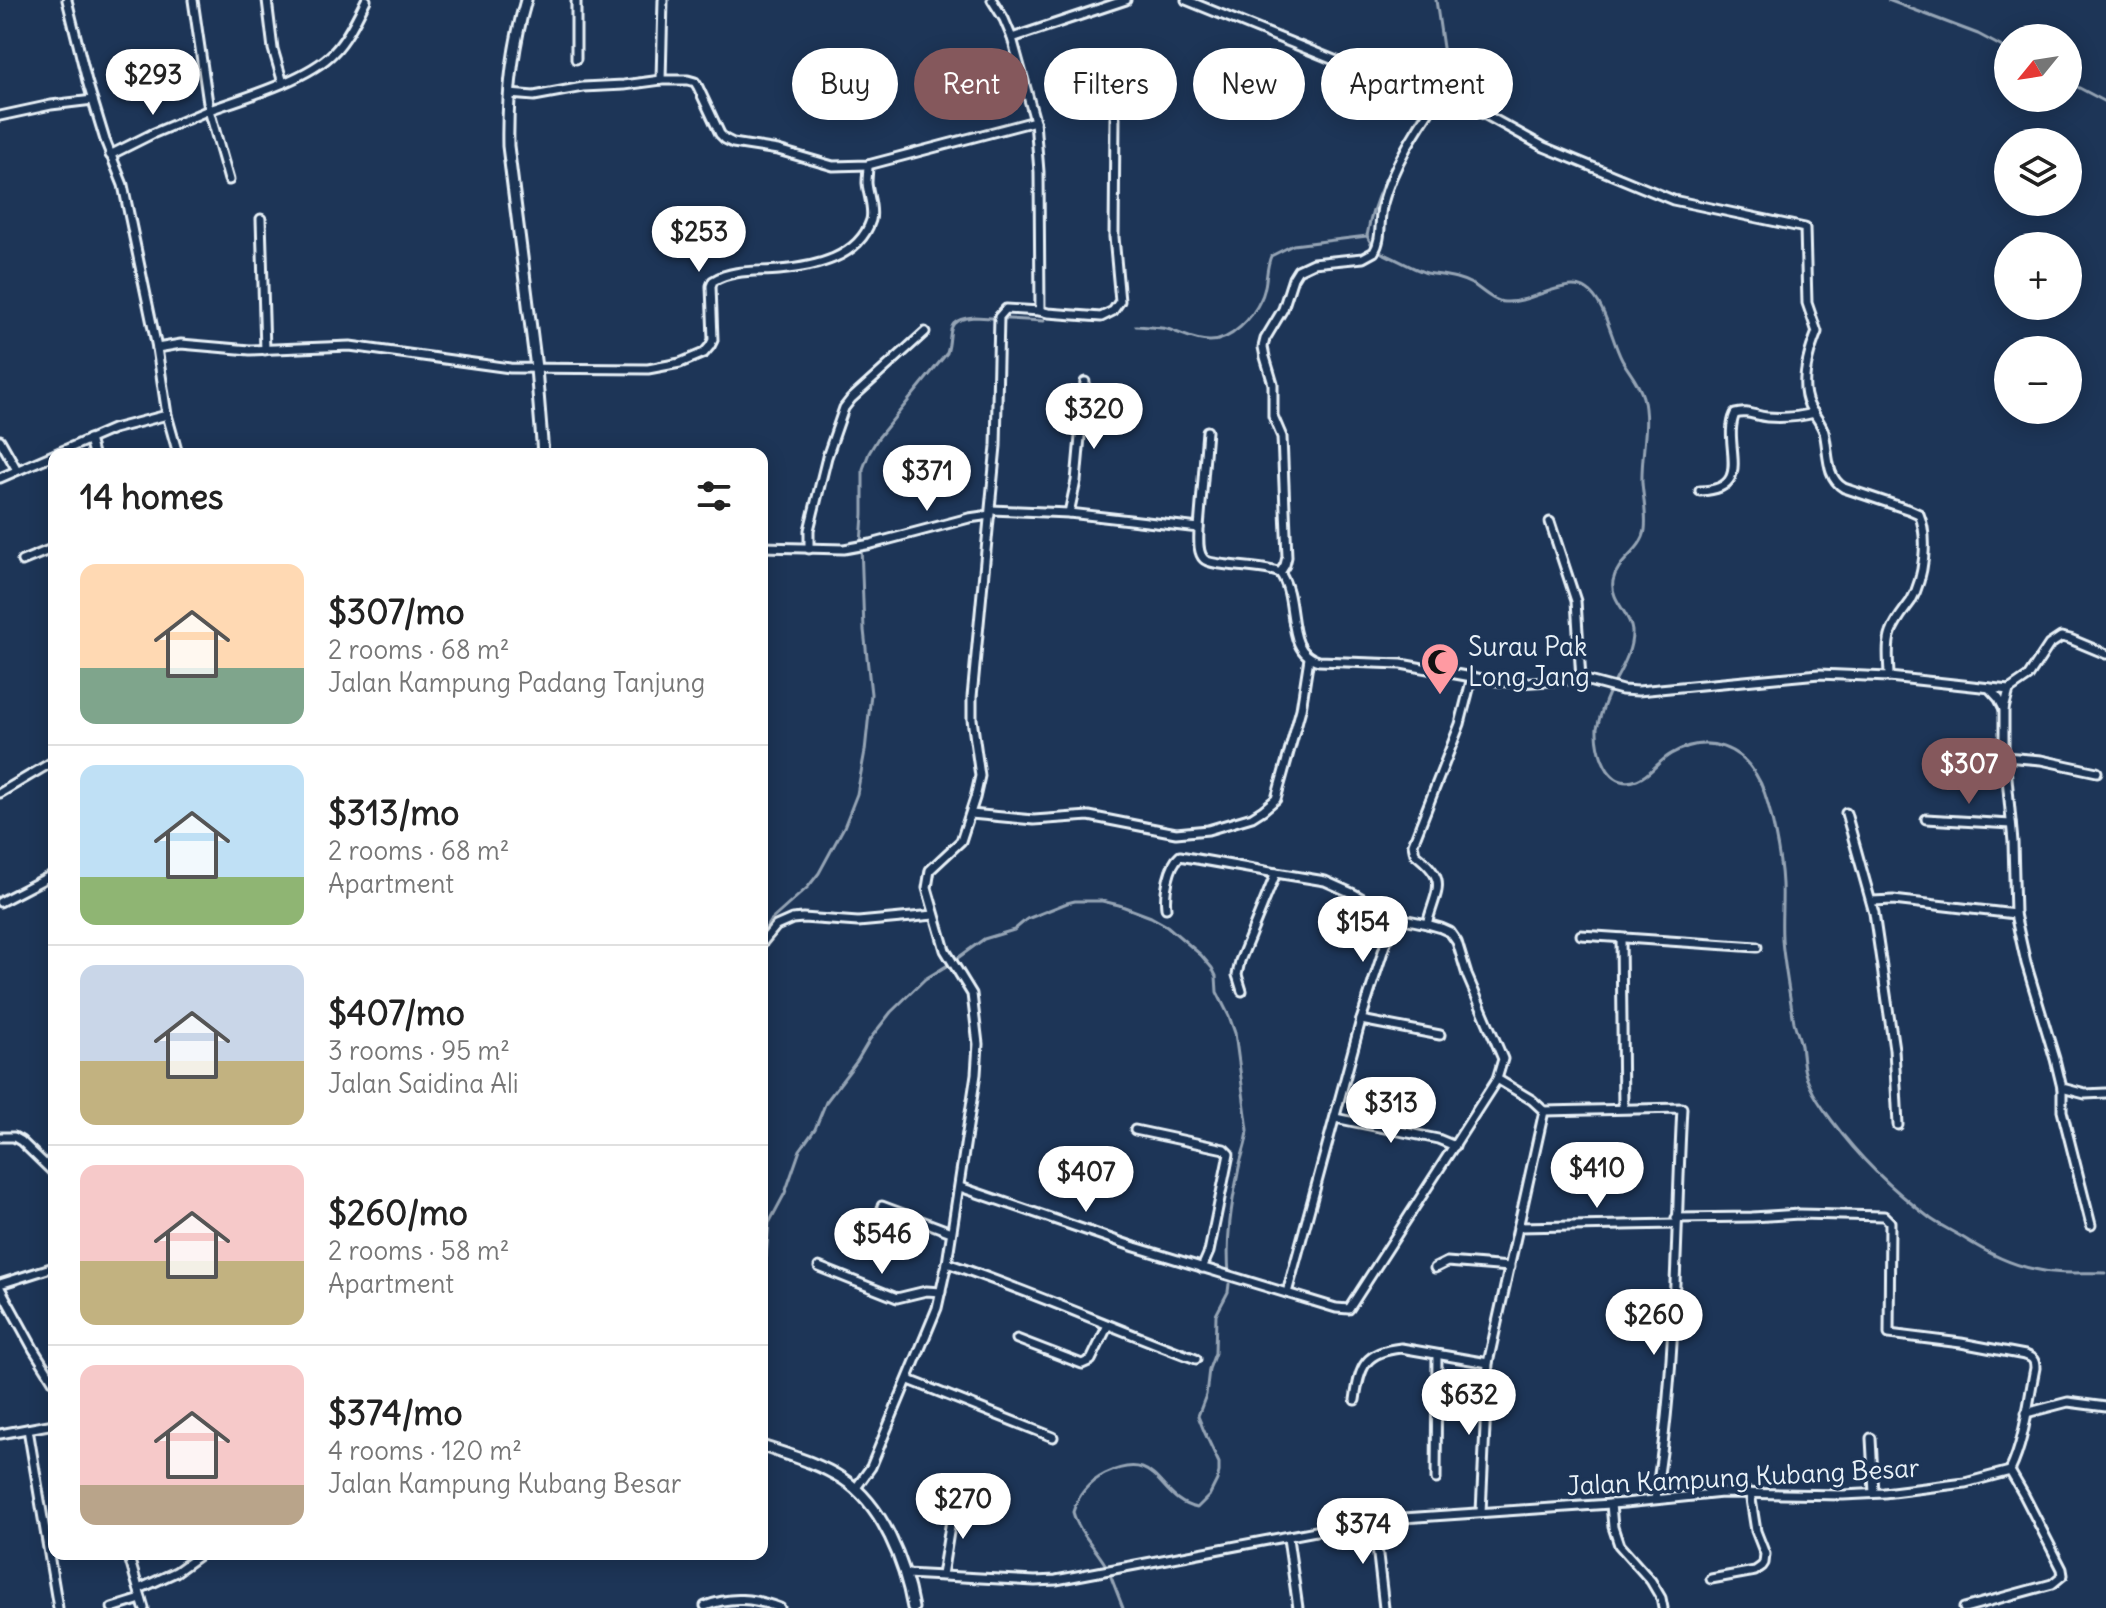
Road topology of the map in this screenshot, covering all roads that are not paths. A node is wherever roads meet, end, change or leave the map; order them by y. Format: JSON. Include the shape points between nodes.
{"nodes":[{"id":1,"x":67,"y":0,"type":"edge"},
{"id":2,"x":193,"y":0,"type":"edge"},
{"id":3,"x":267,"y":0,"type":"edge"},
{"id":4,"x":366,"y":0,"type":"edge"},
{"id":5,"x":526,"y":0,"type":"edge"},
{"id":6,"x":576,"y":0,"type":"edge"},
{"id":7,"x":663,"y":0,"type":"edge"},
{"id":8,"x":992,"y":0,"type":"edge"},
{"id":9,"x":1126,"y":0,"type":"edge"},
{"id":10,"x":1186,"y":0,"type":"edge"},
{"id":11,"x":1012,"y":38,"type":"junction"},
{"id":12,"x":1321,"y":55,"type":"edge"},
{"id":13,"x":576,"y":59,"type":"dead end"},
{"id":14,"x":661,"y":80,"type":"junction"},
{"id":15,"x":283,"y":83,"type":"junction"},
{"id":16,"x":509,"y":94,"type":"junction"},
{"id":17,"x":93,"y":100,"type":"junction"},
{"id":18,"x":209,"y":110,"type":"junction"},
{"id":19,"x":0,"y":116,"type":"edge"},
{"id":20,"x":1115,"y":120,"type":"edge"},
{"id":21,"x":1421,"y":120,"type":"edge"},
{"id":22,"x":1495,"y":120,"type":"edge"},
{"id":23,"x":1035,"y":121,"type":"junction"},
{"id":24,"x":110,"y":155,"type":"junction"},
{"id":25,"x":868,"y":165,"type":"junction"},
{"id":26,"x":229,"y":180,"type":"dead end"},
{"id":27,"x":261,"y":219,"type":"dead end"},
{"id":28,"x":1040,"y":311,"type":"junction"},
{"id":29,"x":925,"y":332,"type":"dead end"},
{"id":30,"x":157,"y":348,"type":"junction"},
{"id":31,"x":265,"y":350,"type":"junction"},
{"id":32,"x":536,"y":368,"type":"junction"},
{"id":33,"x":1085,"y":382,"type":"dead end"},
{"id":34,"x":1814,"y":413,"type":"junction"},
{"id":35,"x":167,"y":415,"type":"junction"},
{"id":36,"x":1207,"y":431,"type":"dead end"},
{"id":37,"x":89,"y":439,"type":"junction"},
{"id":38,"x":0,"y":440,"type":"edge"},
{"id":39,"x":68,"y":448,"type":"edge"},
{"id":40,"x":91,"y":448,"type":"edge"},
{"id":41,"x":176,"y":448,"type":"edge"},
{"id":42,"x":543,"y":448,"type":"edge"},
{"id":43,"x":48,"y":457,"type":"edge"},
{"id":44,"x":17,"y":470,"type":"junction"},
{"id":45,"x":0,"y":478,"type":"edge"},
{"id":46,"x":1700,"y":491,"type":"dead end"},
{"id":47,"x":990,"y":512,"type":"junction"},
{"id":48,"x":1069,"y":513,"type":"junction"},
{"id":49,"x":1550,"y":522,"type":"dead end"},
{"id":50,"x":1199,"y":528,"type":"junction"},
{"id":51,"x":768,"y":547,"type":"edge"},
{"id":52,"x":809,"y":549,"type":"junction"},
{"id":53,"x":48,"y":550,"type":"edge"},
{"id":54,"x":22,"y":561,"type":"dead end"},
{"id":55,"x":1280,"y":573,"type":"junction"},
{"id":56,"x":2106,"y":654,"type":"edge"},
{"id":57,"x":1309,"y":658,"type":"junction"},
{"id":58,"x":1472,"y":677,"type":"junction"},
{"id":59,"x":1889,"y":677,"type":"junction"},
{"id":60,"x":1581,"y":679,"type":"junction"},
{"id":61,"x":1987,"y":686,"type":"junction"},
{"id":62,"x":2009,"y":690,"type":"junction"},
{"id":63,"x":2004,"y":709,"type":"junction"},
{"id":64,"x":2005,"y":757,"type":"junction"},
{"id":65,"x":48,"y":765,"type":"edge"},
{"id":66,"x":2097,"y":772,"type":"dead end"},
{"id":67,"x":0,"y":793,"type":"edge"},
{"id":68,"x":1846,"y":813,"type":"dead end"},
{"id":69,"x":971,"y":814,"type":"junction"},
{"id":70,"x":1926,"y":819,"type":"dead end"},
{"id":71,"x":2011,"y":824,"type":"junction"},
{"id":72,"x":1276,"y":873,"type":"junction"},
{"id":73,"x":48,"y":877,"type":"edge"},
{"id":74,"x":1872,"y":901,"type":"junction"},
{"id":75,"x":0,"y":902,"type":"edge"},
{"id":76,"x":1166,"y":908,"type":"dead end"},
{"id":77,"x":2015,"y":914,"type":"junction"},
{"id":78,"x":934,"y":915,"type":"junction"},
{"id":79,"x":1394,"y":917,"type":"junction"},
{"id":80,"x":1427,"y":924,"type":"junction"},
{"id":81,"x":1581,"y":935,"type":"dead end"},
{"id":82,"x":768,"y":936,"type":"edge"},
{"id":83,"x":1621,"y":938,"type":"junction"},
{"id":84,"x":1757,"y":947,"type":"dead end"},
{"id":85,"x":1242,"y":991,"type":"dead end"},
{"id":86,"x":1361,"y":1020,"type":"junction"},
{"id":87,"x":1440,"y":1035,"type":"dead end"},
{"id":88,"x":1497,"y":1079,"type":"junction"},
{"id":89,"x":2062,"y":1088,"type":"junction"},
{"id":90,"x":2106,"y":1093,"type":"edge"},
{"id":91,"x":1623,"y":1108,"type":"junction"},
{"id":92,"x":1544,"y":1111,"type":"junction"},
{"id":93,"x":1335,"y":1118,"type":"junction"},
{"id":94,"x":1898,"y":1125,"type":"dead end"},
{"id":95,"x":1135,"y":1130,"type":"dead end"},
{"id":96,"x":0,"y":1137,"type":"edge"},
{"id":97,"x":1455,"y":1146,"type":"junction"},
{"id":98,"x":48,"y":1167,"type":"edge"},
{"id":99,"x":960,"y":1187,"type":"junction"},
{"id":100,"x":882,"y":1206,"type":"dead end"},
{"id":101,"x":1676,"y":1221,"type":"junction"},
{"id":102,"x":2091,"y":1225,"type":"dead end"},
{"id":103,"x":1518,"y":1227,"type":"junction"},
{"id":104,"x":951,"y":1232,"type":"junction"},
{"id":105,"x":947,"y":1263,"type":"junction"},
{"id":106,"x":819,"y":1267,"type":"dead end"},
{"id":107,"x":1510,"y":1267,"type":"junction"},
{"id":108,"x":1202,"y":1268,"type":"junction"},
{"id":109,"x":1435,"y":1268,"type":"dead end"},
{"id":110,"x":48,"y":1269,"type":"edge"},
{"id":111,"x":0,"y":1286,"type":"edge"},
{"id":112,"x":941,"y":1292,"type":"junction"},
{"id":113,"x":1287,"y":1293,"type":"junction"},
{"id":114,"x":1108,"y":1325,"type":"junction"},
{"id":115,"x":1017,"y":1339,"type":"dead end"},
{"id":116,"x":1437,"y":1355,"type":"junction"},
{"id":117,"x":1196,"y":1359,"type":"dead end"},
{"id":118,"x":1488,"y":1363,"type":"junction"},
{"id":119,"x":48,"y":1372,"type":"edge"},
{"id":120,"x":909,"y":1380,"type":"junction"},
{"id":121,"x":1355,"y":1400,"type":"dead end"},
{"id":122,"x":2106,"y":1407,"type":"edge"},
{"id":123,"x":2026,"y":1413,"type":"junction"},
{"id":124,"x":48,"y":1425,"type":"edge"},
{"id":125,"x":28,"y":1429,"type":"junction"},
{"id":126,"x":0,"y":1434,"type":"edge"},
{"id":127,"x":1053,"y":1437,"type":"dead end"},
{"id":128,"x":1871,"y":1438,"type":"dead end"},
{"id":129,"x":768,"y":1448,"type":"edge"},
{"id":130,"x":2010,"y":1471,"type":"junction"},
{"id":131,"x":1436,"y":1479,"type":"dead end"},
{"id":132,"x":856,"y":1488,"type":"junction"},
{"id":133,"x":1750,"y":1493,"type":"junction"},
{"id":134,"x":1874,"y":1493,"type":"junction"},
{"id":135,"x":1655,"y":1499,"type":"junction"},
{"id":136,"x":954,"y":1502,"type":"dead end"},
{"id":137,"x":1611,"y":1504,"type":"junction"},
{"id":138,"x":1481,"y":1512,"type":"junction"},
{"id":139,"x":1374,"y":1520,"type":"junction"},
{"id":140,"x":1288,"y":1538,"type":"junction"},
{"id":141,"x":48,"y":1548,"type":"edge"},
{"id":142,"x":50,"y":1560,"type":"edge"},
{"id":143,"x":130,"y":1560,"type":"edge"},
{"id":144,"x":194,"y":1560,"type":"edge"},
{"id":145,"x":906,"y":1574,"type":"junction"},
{"id":146,"x":942,"y":1575,"type":"junction"},
{"id":147,"x":1711,"y":1579,"type":"dead end"},
{"id":148,"x":139,"y":1589,"type":"junction"},
{"id":149,"x":141,"y":1599,"type":"junction"},
{"id":150,"x":705,"y":1606,"type":"edge"},
{"id":151,"x":58,"y":1608,"type":"edge"},
{"id":152,"x":112,"y":1608,"type":"edge"},
{"id":153,"x":144,"y":1608,"type":"edge"},
{"id":154,"x":780,"y":1608,"type":"edge"},
{"id":155,"x":913,"y":1608,"type":"edge"},
{"id":156,"x":1298,"y":1608,"type":"edge"},
{"id":157,"x":1384,"y":1608,"type":"edge"},
{"id":158,"x":1663,"y":1608,"type":"edge"},
{"id":159,"x":1964,"y":1608,"type":"edge"}],
"edges":[{"from":1,"to":17,"type":"street"},
{"from":2,"to":18,"type":"street"},
{"from":3,"to":15,"type":"street"},
{"from":4,"to":15,"type":"street","via":[[334,52]]},
{"from":5,"to":16,"type":"street"},
{"from":6,"to":13,"type":"street"},
{"from":7,"to":14,"type":"street"},
{"from":8,"to":11,"type":"street"},
{"from":9,"to":11,"type":"street"},
{"from":10,"to":12,"type":"street"},
{"from":11,"to":23,"type":"street"},
{"from":14,"to":16,"type":"street","via":[[534,96]]},
{"from":14,"to":25,"type":"street","via":[[695,82],[725,139],[833,166]]},
{"from":15,"to":18,"type":"street"},
{"from":16,"to":32,"type":"street","via":[[508,146]]},
{"from":17,"to":19,"type":"street"},
{"from":17,"to":24,"type":"street"},
{"from":18,"to":24,"type":"street"},
{"from":18,"to":26,"type":"street"},
{"from":20,"to":28,"type":"street","via":[[1114,237],[1120,301],[1101,317]]},
{"from":21,"to":55,"type":"street","via":[[1382,204],[1374,252],[1298,270],[1265,339],[1273,416],[1282,437],[1287,562]]},
{"from":22,"to":34,"type":"street","via":[[1544,147],[1673,200],[1805,228],[1807,303],[1817,332],[1806,371],[1807,399]]},
{"from":23,"to":25,"type":"street"},
{"from":23,"to":28,"type":"street"},
{"from":24,"to":30,"type":"street","via":[[123,185]]},
{"from":25,"to":32,"type":"street","via":[[872,212],[858,243],[837,257],[796,268],[740,272],[713,281],[713,340],[704,353],[648,369]]},
{"from":27,"to":31,"type":"street"},
{"from":28,"to":47,"type":"street","via":[[1006,309],[998,323]]},
{"from":29,"to":52,"type":"street","via":[[844,408],[827,457]]},
{"from":30,"to":31,"type":"street","via":[[181,344]]},
{"from":30,"to":35,"type":"street"},
{"from":31,"to":32,"type":"street","via":[[350,346]]},
{"from":32,"to":42,"type":"street"},
{"from":33,"to":48,"type":"street"},
{"from":34,"to":46,"type":"street","via":[[1735,414],[1734,470],[1723,485]]},
{"from":34,"to":59,"type":"street","via":[[1835,482],[1919,514],[1922,522],[1921,571],[1915,593],[1891,632]]},
{"from":35,"to":37,"type":"street"},
{"from":35,"to":41,"type":"street"},
{"from":36,"to":50,"type":"street"},
{"from":37,"to":39,"type":"street"},
{"from":37,"to":40,"type":"street"},
{"from":38,"to":44,"type":"street"},
{"from":43,"to":44,"type":"street"},
{"from":44,"to":45,"type":"street"},
{"from":47,"to":48,"type":"street"},
{"from":47,"to":52,"type":"street","via":[[871,544]]},
{"from":47,"to":69,"type":"street","via":[[972,697],[980,776]]},
{"from":48,"to":50,"type":"street"},
{"from":49,"to":60,"type":"street","via":[[1576,601]]},
{"from":50,"to":55,"type":"street","via":[[1201,556],[1209,563]]},
{"from":51,"to":52,"type":"street"},
{"from":53,"to":54,"type":"street"},
{"from":55,"to":57,"type":"street","via":[[1290,592],[1296,638]]},
{"from":56,"to":62,"type":"street","via":[[2061,637],[2049,645],[2028,677]]},
{"from":57,"to":58,"type":"street","via":[[1401,664]]},
{"from":57,"to":69,"type":"street","via":[[1276,799],[1252,817],[1176,833],[1089,816],[1034,820]]},
{"from":58,"to":60,"type":"street","via":[[1518,683]]},
{"from":58,"to":80,"type":"street","via":[[1460,724],[1413,844],[1415,854],[1437,878]]},
{"from":59,"to":60,"type":"street","via":[[1803,675],[1638,691]]},
{"from":59,"to":61,"type":"street"},
{"from":61,"to":62,"type":"street"},
{"from":61,"to":63,"type":"street"},
{"from":62,"to":63,"type":"street"},
{"from":63,"to":64,"type":"street"},
{"from":64,"to":66,"type":"street"},
{"from":64,"to":71,"type":"street"},
{"from":65,"to":67,"type":"street"},
{"from":68,"to":74,"type":"street"},
{"from":69,"to":78,"type":"street","via":[[961,841],[928,875]]},
{"from":70,"to":71,"type":"street"},
{"from":71,"to":77,"type":"street"},
{"from":72,"to":76,"type":"street","via":[[1180,856],[1173,863]]},
{"from":72,"to":79,"type":"street","via":[[1325,881]]},
{"from":72,"to":85,"type":"street","via":[[1240,961]]},
{"from":73,"to":75,"type":"street"},
{"from":74,"to":77,"type":"street"},
{"from":74,"to":94,"type":"street","via":[[1888,996]]},
{"from":77,"to":89,"type":"street"},
{"from":78,"to":82,"type":"street","via":[[858,922],[792,919]]},
{"from":78,"to":99,"type":"street","via":[[950,959],[972,994],[978,1044]]},
{"from":79,"to":80,"type":"street"},
{"from":79,"to":86,"type":"street"},
{"from":80,"to":88,"type":"street","via":[[1450,932],[1457,942],[1503,1059]]},
{"from":81,"to":83,"type":"street"},
{"from":83,"to":84,"type":"street"},
{"from":83,"to":91,"type":"street"},
{"from":86,"to":87,"type":"street"},
{"from":86,"to":93,"type":"street"},
{"from":88,"to":92,"type":"street"},
{"from":88,"to":97,"type":"street"},
{"from":89,"to":90,"type":"street"},
{"from":89,"to":102,"type":"street","via":[[2062,1111]]},
{"from":91,"to":92,"type":"street"},
{"from":91,"to":101,"type":"street","via":[[1682,1108]]},
{"from":92,"to":103,"type":"street"},
{"from":93,"to":97,"type":"street"},
{"from":93,"to":113,"type":"street"},
{"from":95,"to":108,"type":"street","via":[[1229,1154]]},
{"from":96,"to":98,"type":"street","via":[[21,1141]]},
{"from":97,"to":113,"type":"street","via":[[1349,1309]]},
{"from":99,"to":104,"type":"street"},
{"from":99,"to":108,"type":"street"},
{"from":100,"to":104,"type":"street"},
{"from":101,"to":103,"type":"street"},
{"from":101,"to":123,"type":"street","via":[[1799,1214],[1884,1216],[1890,1222],[1889,1334],[2032,1357],[2035,1368]]},
{"from":101,"to":135,"type":"street","via":[[1663,1449]]},
{"from":103,"to":107,"type":"street"},
{"from":104,"to":105,"type":"street"},
{"from":105,"to":112,"type":"street"},
{"from":105,"to":114,"type":"street"},
{"from":106,"to":112,"type":"street","via":[[897,1298]]},
{"from":107,"to":109,"type":"street","via":[[1447,1262]]},
{"from":107,"to":118,"type":"street"},
{"from":108,"to":113,"type":"street"},
{"from":110,"to":111,"type":"street"},
{"from":111,"to":119,"type":"street"},
{"from":112,"to":120,"type":"street"},
{"from":114,"to":115,"type":"street","via":[[1091,1360],[1082,1364]]},
{"from":114,"to":117,"type":"street"},
{"from":116,"to":118,"type":"street"},
{"from":116,"to":121,"type":"street","via":[[1401,1348],[1376,1353],[1361,1375]]},
{"from":116,"to":131,"type":"street"},
{"from":118,"to":138,"type":"street"},
{"from":120,"to":127,"type":"street"},
{"from":120,"to":132,"type":"street","via":[[871,1467]]},
{"from":122,"to":123,"type":"street","via":[[2068,1402]]},
{"from":123,"to":130,"type":"street"},
{"from":124,"to":125,"type":"street"},
{"from":125,"to":126,"type":"street"},
{"from":125,"to":141,"type":"street"},
{"from":128,"to":134,"type":"street"},
{"from":129,"to":132,"type":"street","via":[[821,1467]]},
{"from":130,"to":134,"type":"street","name":"Jalan Kampung Kubang Besar","via":[[1965,1483]]},
{"from":130,"to":159,"type":"street","via":[[2063,1575],[2052,1584]]},
{"from":132,"to":145,"type":"street","via":[[886,1530]]},
{"from":133,"to":134,"type":"street","name":"Jalan Kampung Kubang Besar"},
{"from":133,"to":135,"type":"street","name":"Jalan Kampung Kubang Besar"},
{"from":133,"to":147,"type":"street","via":[[1764,1563],[1755,1571]]},
{"from":135,"to":137,"type":"street","name":"Jalan Kampung Kubang Besar"},
{"from":136,"to":146,"type":"street"},
{"from":137,"to":138,"type":"street","name":"Jalan Kampung Kubang Besar"},
{"from":137,"to":158,"type":"street","via":[[1619,1545],[1651,1581]]},
{"from":138,"to":139,"type":"street","name":"Jalan Kampung Kubang Besar"},
{"from":139,"to":140,"type":"street","name":"Jalan Kampung Kubang Besar"},
{"from":139,"to":157,"type":"street"},
{"from":140,"to":146,"type":"street","name":"Jalan Kampung Kubang Besar","via":[[1056,1580]]},
{"from":140,"to":156,"type":"street"},
{"from":142,"to":151,"type":"street"},
{"from":143,"to":148,"type":"street"},
{"from":144,"to":148,"type":"street"},
{"from":145,"to":146,"type":"street","name":"Jalan Kampung Kubang Besar"},
{"from":145,"to":155,"type":"street"},
{"from":148,"to":149,"type":"street"},
{"from":149,"to":152,"type":"street"},
{"from":149,"to":153,"type":"street"},
{"from":150,"to":154,"type":"street","via":[[743,1598]]}]}
